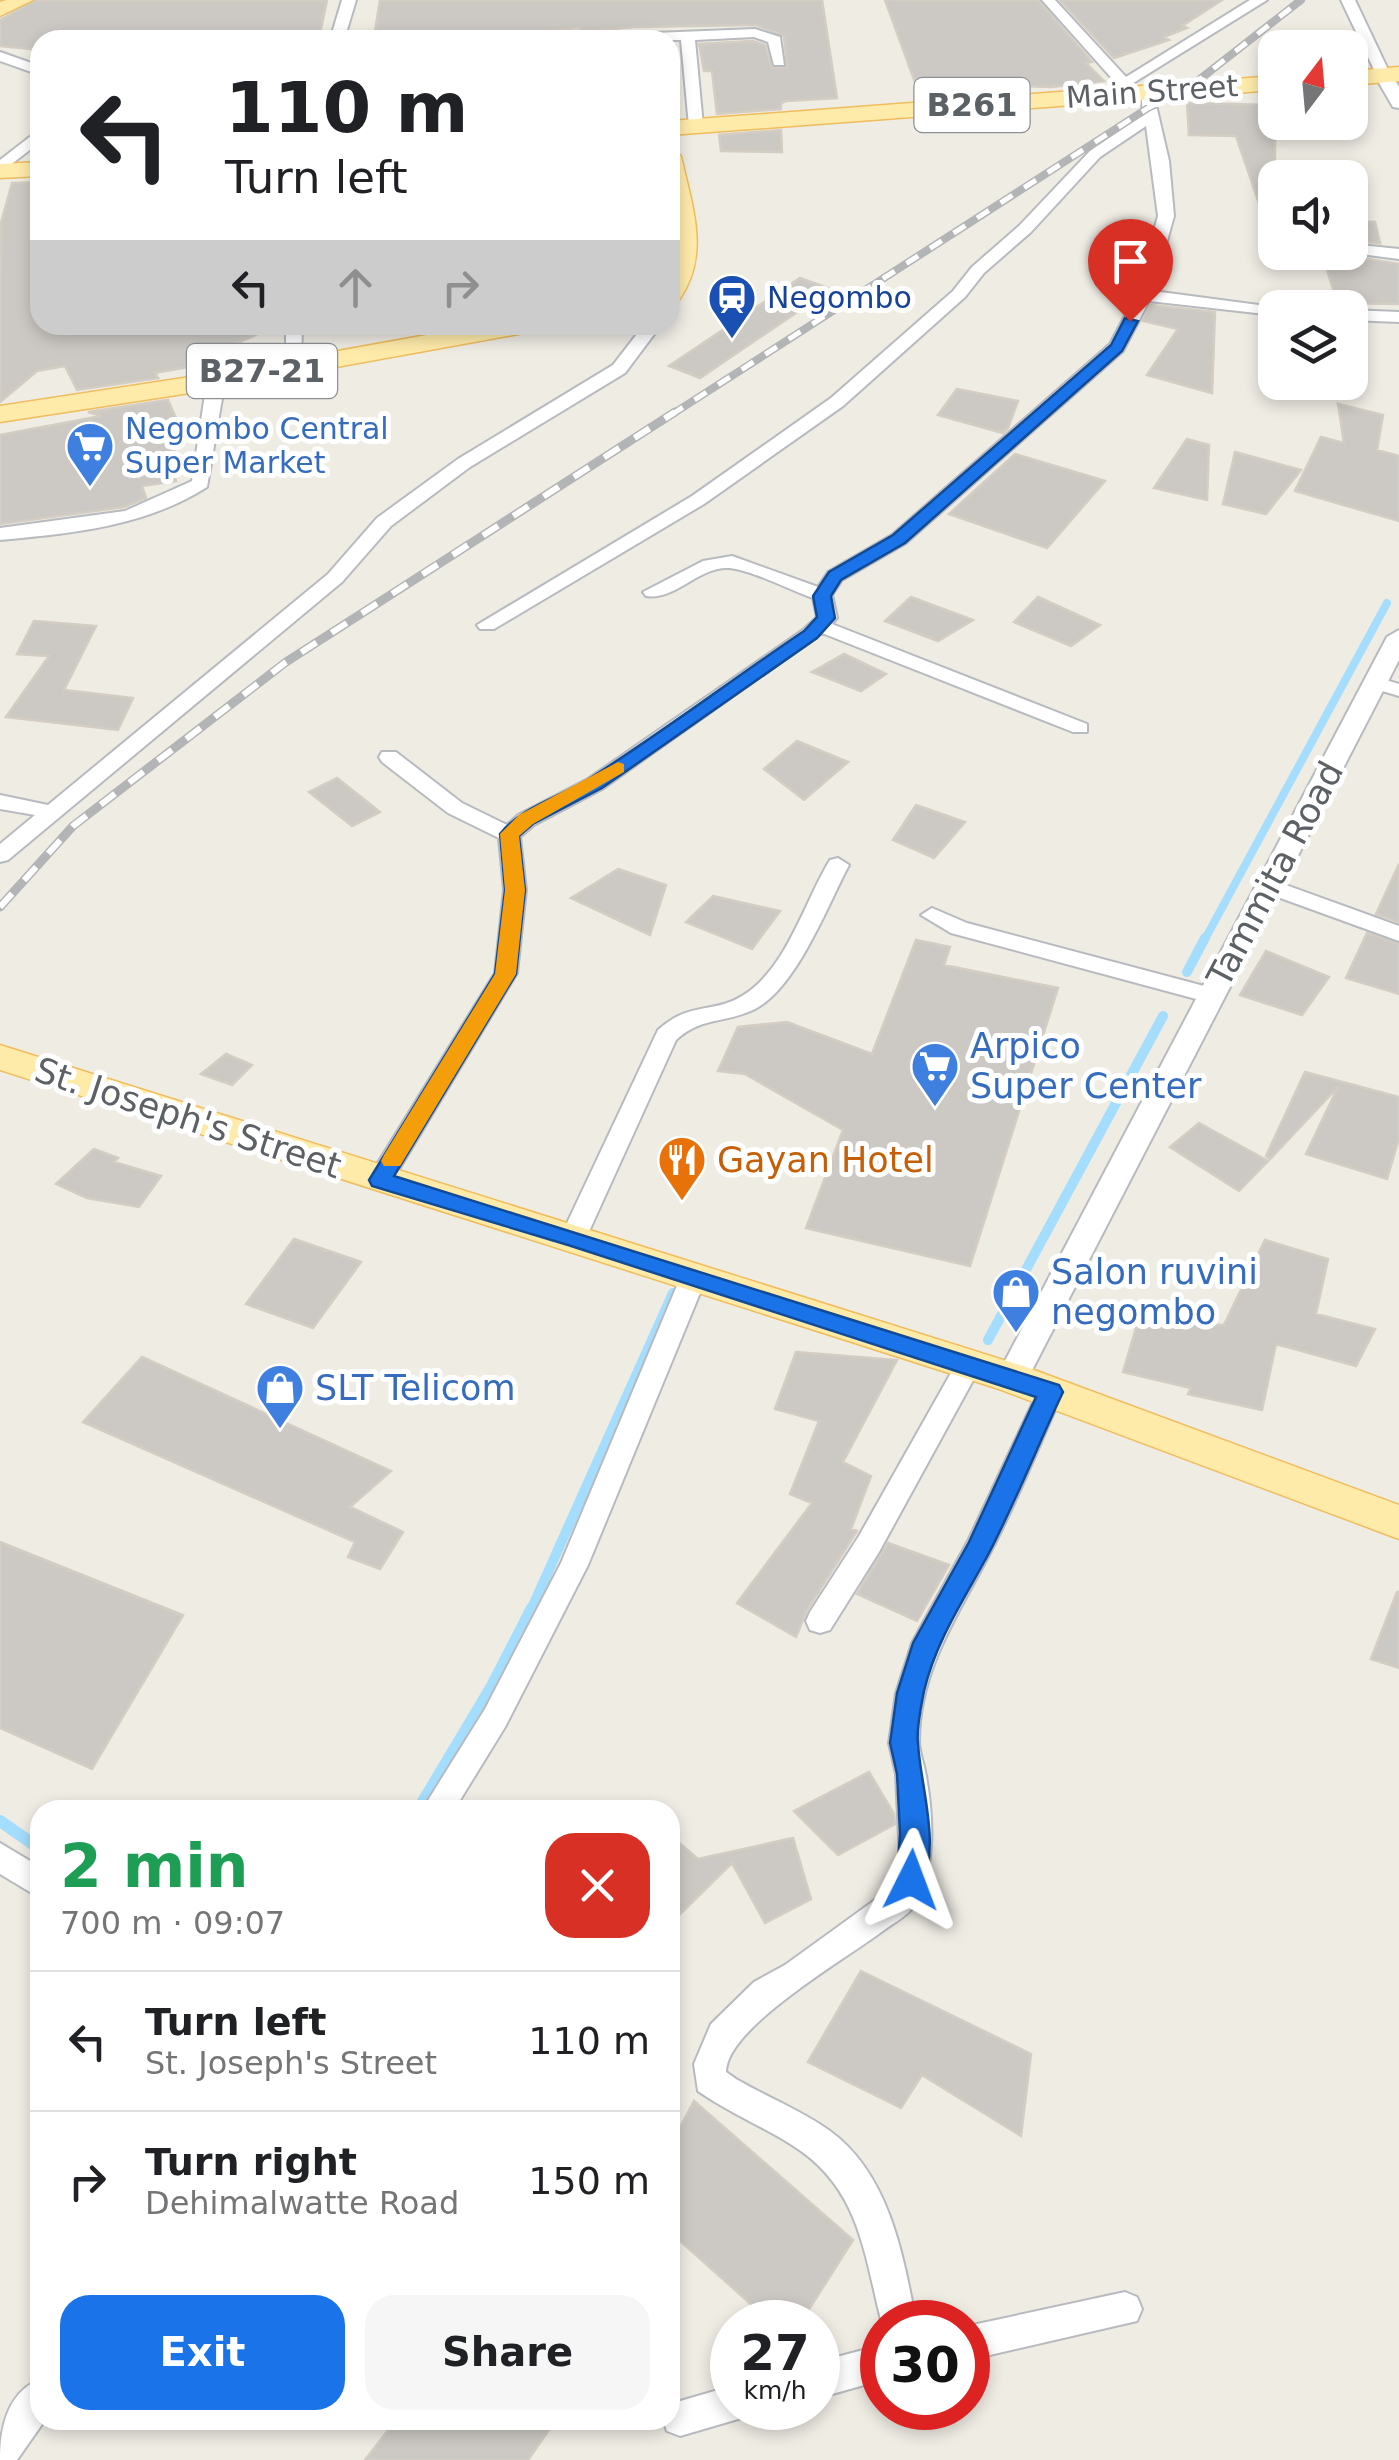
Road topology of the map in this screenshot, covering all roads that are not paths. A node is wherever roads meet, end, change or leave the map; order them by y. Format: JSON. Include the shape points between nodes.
{"nodes":[{"id":1,"x":23,"y":0,"type":"edge"},
{"id":2,"x":349,"y":0,"type":"edge"},
{"id":3,"x":1260,"y":0,"type":"edge"},
{"id":4,"x":1348,"y":0,"type":"edge"},
{"id":5,"x":1048,"y":1,"type":"edge"},
{"id":6,"x":0,"y":10,"type":"edge"},
{"id":7,"x":340,"y":30,"type":"edge"},
{"id":8,"x":680,"y":38,"type":"edge"},
{"id":9,"x":688,"y":38,"type":"junction"},
{"id":10,"x":0,"y":56,"type":"edge"},
{"id":11,"x":779,"y":62,"type":"dead end"},
{"id":12,"x":30,"y":67,"type":"edge"},
{"id":13,"x":1392,"y":75,"type":"edge"},
{"id":14,"x":1258,"y":85,"type":"edge"},
{"id":15,"x":1127,"y":90,"type":"junction"},
{"id":16,"x":1399,"y":103,"type":"edge"},
{"id":17,"x":1150,"y":117,"type":"junction"},
{"id":18,"x":696,"y":126,"type":"junction"},
{"id":19,"x":680,"y":127,"type":"edge"},
{"id":20,"x":30,"y":143,"type":"edge"},
{"id":21,"x":30,"y":169,"type":"edge"},
{"id":22,"x":0,"y":170,"type":"edge"},
{"id":23,"x":680,"y":214,"type":"edge"},
{"id":24,"x":1368,"y":251,"type":"edge"},
{"id":25,"x":1399,"y":254,"type":"edge"},
{"id":26,"x":680,"y":285,"type":"edge"},
{"id":27,"x":1144,"y":295,"type":"junction"},
{"id":28,"x":1258,"y":308,"type":"edge"},
{"id":29,"x":1368,"y":316,"type":"edge"},
{"id":30,"x":1399,"y":317,"type":"edge"},
{"id":31,"x":294,"y":335,"type":"edge"},
{"id":32,"x":465,"y":335,"type":"edge"},
{"id":33,"x":645,"y":335,"type":"edge"},
{"id":34,"x":294,"y":364,"type":"junction"},
{"id":35,"x":216,"y":381,"type":"junction"},
{"id":36,"x":0,"y":414,"type":"edge"},
{"id":37,"x":0,"y":534,"type":"edge"},
{"id":38,"x":653,"y":592,"type":"dead end"},
{"id":39,"x":822,"y":596,"type":"junction"},
{"id":40,"x":487,"y":625,"type":"dead end"},
{"id":41,"x":821,"y":626,"type":"junction"},
{"id":42,"x":1399,"y":636,"type":"edge"},
{"id":43,"x":1388,"y":687,"type":"edge"},
{"id":44,"x":1080,"y":728,"type":"dead end"},
{"id":45,"x":389,"y":757,"type":"dead end"},
{"id":46,"x":0,"y":802,"type":"edge"},
{"id":47,"x":51,"y":812,"type":"junction"},
{"id":48,"x":510,"y":834,"type":"junction"},
{"id":49,"x":0,"y":856,"type":"edge"},
{"id":50,"x":838,"y":865,"type":"dead end"},
{"id":51,"x":1268,"y":886,"type":"junction"},
{"id":52,"x":932,"y":915,"type":"dead end"},
{"id":53,"x":1399,"y":934,"type":"edge"},
{"id":54,"x":1211,"y":995,"type":"junction"},
{"id":55,"x":0,"y":1057,"type":"edge"},
{"id":56,"x":380,"y":1180,"type":"junction"},
{"id":57,"x":573,"y":1238,"type":"junction"},
{"id":58,"x":694,"y":1276,"type":"junction"},
{"id":59,"x":969,"y":1364,"type":"junction"},
{"id":60,"x":1012,"y":1378,"type":"junction"},
{"id":61,"x":1050,"y":1392,"type":"junction"},
{"id":62,"x":1399,"y":1522,"type":"edge"},
{"id":63,"x":820,"y":1621,"type":"dead end"},
{"id":64,"x":442,"y":1800,"type":"edge"},
{"id":65,"x":0,"y":1857,"type":"edge"},
{"id":66,"x":30,"y":1877,"type":"edge"},
{"id":67,"x":893,"y":2300,"type":"edge"},
{"id":68,"x":1126,"y":2309,"type":"dead end"},
{"id":69,"x":990,"y":2338,"type":"edge"},
{"id":70,"x":710,"y":2410,"type":"edge"},
{"id":71,"x":30,"y":2411,"type":"edge"},
{"id":72,"x":680,"y":2418,"type":"dead end"},
{"id":73,"x":0,"y":2454,"type":"edge"}],
"edges":[{"from":1,"to":6,"type":"main road"},
{"from":2,"to":7,"type":"street"},
{"from":3,"to":15,"type":"street"},
{"from":4,"to":13,"type":"street"},
{"from":5,"to":15,"type":"street"},
{"from":8,"to":9,"type":"street"},
{"from":9,"to":11,"type":"street","via":[[767,35],[775,40]]},
{"from":9,"to":18,"type":"street"},
{"from":10,"to":12,"type":"street"},
{"from":13,"to":16,"type":"street"},
{"from":14,"to":15,"type":"main road","name":"Main Street","number":"B261"},
{"from":15,"to":17,"type":"street"},
{"from":15,"to":18,"type":"main road","name":"Main Street","number":"B261"},
{"from":17,"to":27,"type":"street","via":[[1166,216]]},
{"from":17,"to":40,"type":"street","via":[[1094,154],[959,294],[836,402],[698,500]]},
{"from":18,"to":19,"type":"main road","name":"Main Street","number":"B261"},
{"from":20,"to":22,"type":"street"},
{"from":21,"to":22,"type":"main road"},
{"from":23,"to":26,"type":"main road","via":[[688,260]]},
{"from":24,"to":25,"type":"street"},
{"from":27,"to":28,"type":"street"},
{"from":27,"to":39,"type":"street","via":[[1117,347],[899,539],[835,576]]},
{"from":29,"to":30,"type":"street"},
{"from":31,"to":34,"type":"street"},
{"from":32,"to":34,"type":"main road","number":"B27-21"},
{"from":33,"to":47,"type":"street","via":[[618,370],[464,463],[384,522],[335,578]]},
{"from":34,"to":35,"type":"main road","number":"B27-21"},
{"from":35,"to":36,"type":"main road","number":"B27-21"},
{"from":35,"to":37,"type":"street","via":[[200,483],[174,502],[136,515]]},
{"from":38,"to":39,"type":"street","via":[[710,565],[732,562]]},
{"from":39,"to":41,"type":"street"},
{"from":41,"to":44,"type":"street"},
{"from":41,"to":48,"type":"street","via":[[595,784]]},
{"from":42,"to":43,"type":"street","name":"Tammita Road"},
{"from":43,"to":51,"type":"street","name":"Tammita Road"},
{"from":45,"to":48,"type":"street","via":[[456,808]]},
{"from":46,"to":47,"type":"street"},
{"from":47,"to":49,"type":"street"},
{"from":48,"to":56,"type":"street","via":[[515,890],[506,974]]},
{"from":50,"to":57,"type":"street","via":[[769,990],[747,1004],[683,1018],[666,1036]]},
{"from":51,"to":53,"type":"street"},
{"from":51,"to":54,"type":"street","name":"Tammita Road"},
{"from":52,"to":54,"type":"street","via":[[959,928]]},
{"from":54,"to":60,"type":"street","name":"Tammita Road"},
{"from":55,"to":56,"type":"main road","name":"St. Joseph's Street"},
{"from":56,"to":57,"type":"main road","name":"St. Joseph's Street"},
{"from":57,"to":58,"type":"main road","name":"St. Joseph's Street"},
{"from":58,"to":59,"type":"main road","name":"St. Joseph's Street"},
{"from":58,"to":64,"type":"street","via":[[574,1566],[495,1718]]},
{"from":59,"to":60,"type":"main road","name":"St. Joseph's Street"},
{"from":59,"to":63,"type":"street"},
{"from":60,"to":61,"type":"main road","name":"St. Joseph's Street"},
{"from":61,"to":62,"type":"main road","name":"St. Joseph's Street"},
{"from":61,"to":67,"type":"street","via":[[980,1546],[926,1643],[910,1693],[904,1743],[914,1834],[911,1880],[902,1898],[765,1993],[722,2035],[710,2064],[710,2080],[829,2150],[850,2174],[868,2202]]},
{"from":65,"to":66,"type":"street"},
{"from":68,"to":69,"type":"street"},
{"from":70,"to":72,"type":"street"},
{"from":71,"to":73,"type":"street"}]}
